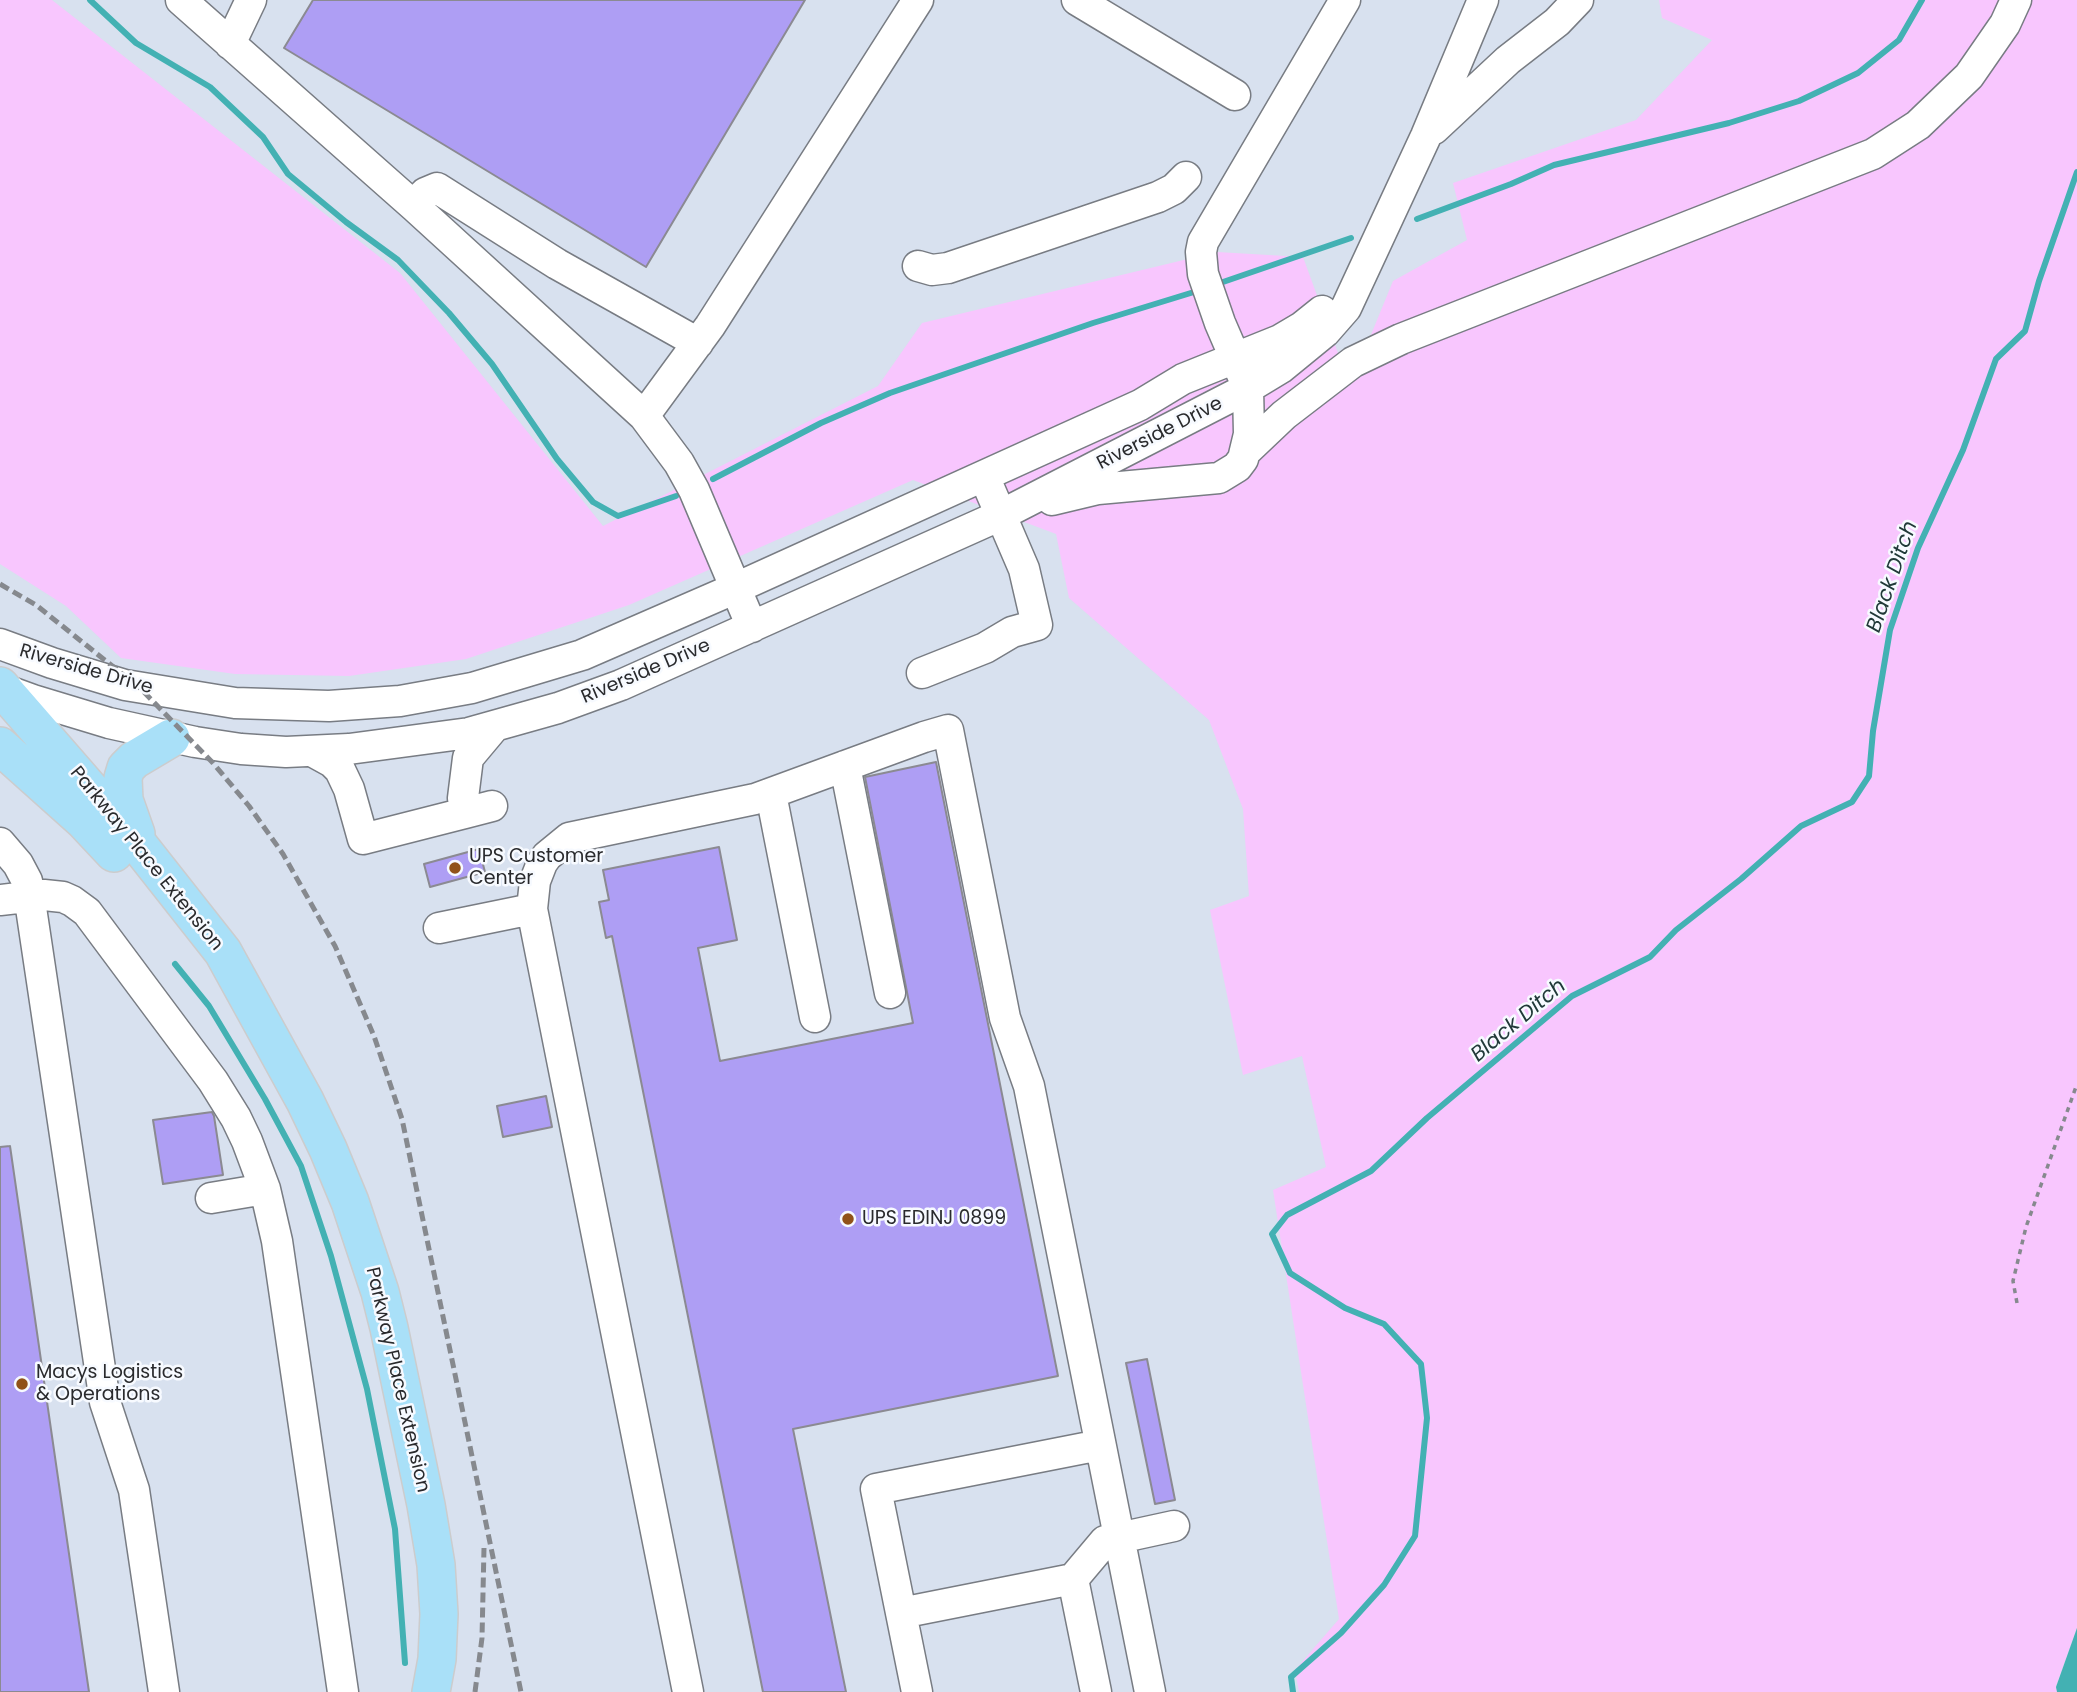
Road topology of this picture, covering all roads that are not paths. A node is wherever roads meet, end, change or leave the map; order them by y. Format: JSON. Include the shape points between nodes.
{"nodes":[{"id":1,"x":181,"y":0,"type":"edge"},
{"id":2,"x":251,"y":0,"type":"edge"},
{"id":3,"x":918,"y":0,"type":"edge"},
{"id":4,"x":1077,"y":0,"type":"edge"},
{"id":5,"x":1345,"y":0,"type":"edge"},
{"id":6,"x":1483,"y":0,"type":"edge"},
{"id":7,"x":1578,"y":0,"type":"edge"},
{"id":8,"x":2016,"y":0,"type":"edge"},
{"id":9,"x":230,"y":44,"type":"junction"},
{"id":10,"x":1235,"y":95,"type":"dead end"},
{"id":11,"x":1426,"y":136,"type":"junction"},
{"id":12,"x":1186,"y":177,"type":"dead end"},
{"id":13,"x":415,"y":207,"type":"junction"},
{"id":14,"x":918,"y":266,"type":"dead end"},
{"id":15,"x":1362,"y":271,"type":"junction"},
{"id":16,"x":1220,"y":323,"type":"junction"},
{"id":17,"x":698,"y":343,"type":"junction"},
{"id":18,"x":1236,"y":358,"type":"junction"},
{"id":19,"x":1183,"y":379,"type":"junction"},
{"id":20,"x":1235,"y":396,"type":"junction"},
{"id":21,"x":1140,"y":405,"type":"junction"},
{"id":22,"x":643,"y":416,"type":"junction"},
{"id":23,"x":1245,"y":452,"type":"junction"},
{"id":24,"x":984,"y":476,"type":"junction"},
{"id":25,"x":1001,"y":515,"type":"junction"},
{"id":26,"x":736,"y":588,"type":"junction"},
{"id":27,"x":752,"y":627,"type":"junction"},
{"id":28,"x":0,"y":644,"type":"edge"},
{"id":29,"x":922,"y":673,"type":"dead end"},
{"id":30,"x":1,"y":687,"type":"edge"},
{"id":31,"x":494,"y":727,"type":"junction"},
{"id":32,"x":171,"y":737,"type":"junction"},
{"id":33,"x":0,"y":746,"type":"edge"},
{"id":34,"x":313,"y":751,"type":"junction"},
{"id":35,"x":845,"y":766,"type":"junction"},
{"id":36,"x":771,"y":794,"type":"junction"},
{"id":37,"x":141,"y":848,"type":"junction"},
{"id":38,"x":4,"y":852,"type":"edge"},
{"id":39,"x":29,"y":897,"type":"junction"},
{"id":40,"x":0,"y":900,"type":"edge"},
{"id":41,"x":532,"y":909,"type":"junction"},
{"id":42,"x":439,"y":928,"type":"dead end"},
{"id":43,"x":890,"y":993,"type":"dead end"},
{"id":44,"x":815,"y":1017,"type":"dead end"},
{"id":45,"x":273,"y":1045,"type":"junction"},
{"id":46,"x":265,"y":1189,"type":"junction"},
{"id":47,"x":211,"y":1198,"type":"dead end"},
{"id":48,"x":1100,"y":1445,"type":"junction"},
{"id":49,"x":1174,"y":1526,"type":"dead end"},
{"id":50,"x":1119,"y":1537,"type":"junction"},
{"id":51,"x":1073,"y":1579,"type":"junction"},
{"id":52,"x":901,"y":1613,"type":"junction"},
{"id":53,"x":164,"y":1692,"type":"edge"},
{"id":54,"x":343,"y":1692,"type":"edge"},
{"id":55,"x":431,"y":1692,"type":"edge"},
{"id":56,"x":688,"y":1692,"type":"edge"},
{"id":57,"x":917,"y":1692,"type":"edge"},
{"id":58,"x":1096,"y":1692,"type":"edge"},
{"id":59,"x":1150,"y":1692,"type":"edge"}],
"edges":[{"from":1,"to":9,"type":"street"},
{"from":2,"to":9,"type":"street"},
{"from":3,"to":17,"type":"street"},
{"from":4,"to":10,"type":"street"},
{"from":5,"to":16,"type":"street","via":[[1206,233],[1201,263]]},
{"from":6,"to":11,"type":"street","name":"Riverside Drive"},
{"from":7,"to":11,"type":"street"},
{"from":8,"to":23,"type":"street","via":[[1969,76],[1918,125],[1873,154],[1401,339],[1353,362]]},
{"from":9,"to":13,"type":"street"},
{"from":11,"to":15,"type":"street","name":"Riverside Drive"},
{"from":12,"to":14,"type":"street","via":[[1158,197],[959,265],[941,270]]},
{"from":13,"to":17,"type":"street","via":[[425,193],[437,188],[557,264]]},
{"from":13,"to":22,"type":"street"},
{"from":15,"to":18,"type":"street","name":"Riverside Drive","via":[[1302,327]]},
{"from":15,"to":20,"type":"street","name":"Riverside Drive","via":[[1346,308],[1325,332],[1282,368]]},
{"from":16,"to":18,"type":"street"},
{"from":16,"to":19,"type":"street","via":[[1213,354]]},
{"from":17,"to":22,"type":"street"},
{"from":18,"to":19,"type":"street","name":"Riverside Drive"},
{"from":18,"to":20,"type":"street"},
{"from":19,"to":21,"type":"street","name":"Riverside Drive"},
{"from":20,"to":21,"type":"street","via":[[1185,396]]},
{"from":20,"to":23,"type":"street"},
{"from":20,"to":25,"type":"street","name":"Riverside Drive"},
{"from":21,"to":24,"type":"street","name":"Riverside Drive"},
{"from":22,"to":26,"type":"street","via":[[694,490]]},
{"from":23,"to":25,"type":"street","via":[[1237,467],[1219,478],[1098,489]]},
{"from":24,"to":25,"type":"street"},
{"from":24,"to":26,"type":"street","name":"Riverside Drive"},
{"from":25,"to":27,"type":"street","name":"Riverside Drive"},
{"from":25,"to":29,"type":"street","via":[[1024,569],[1037,625]]},
{"from":26,"to":27,"type":"street"},
{"from":26,"to":28,"type":"street","name":"Riverside Drive","via":[[617,641],[509,678],[435,695],[360,704],[265,705],[194,698],[87,674]]},
{"from":27,"to":31,"type":"street","name":"Riverside Drive","via":[[599,693]]},
{"from":30,"to":32,"type":"street","name":"Riverside Drive","via":[[81,716]]},
{"from":30,"to":37,"type":"main road","name":"Parkway Place Extension"},
{"from":31,"to":34,"type":"street","name":"Riverside Drive","via":[[405,743]]},
{"from":31,"to":34,"type":"street","via":[[468,758],[463,798],[479,809],[354,842],[349,789],[340,770]]},
{"from":32,"to":34,"type":"street","name":"Riverside Drive","via":[[241,749]]},
{"from":32,"to":37,"type":"main road","via":[[134,760],[123,778],[124,800]]},
{"from":33,"to":45,"type":"main road","name":"Parkway Place Extension","via":[[108,846],[188,935]]},
{"from":35,"to":36,"type":"street"},
{"from":35,"to":43,"type":"street"},
{"from":35,"to":48,"type":"street","via":[[948,730],[1005,1018],[1029,1086]]},
{"from":36,"to":41,"type":"street","via":[[569,838],[541,863]]},
{"from":36,"to":44,"type":"street"},
{"from":37,"to":45,"type":"main road","name":"Parkway Place Extension","via":[[223,952]]},
{"from":38,"to":39,"type":"street","via":[[23,873]]},
{"from":39,"to":40,"type":"street"},
{"from":39,"to":46,"type":"street","via":[[63,897],[87,912],[224,1097],[247,1140]]},
{"from":39,"to":53,"type":"street","via":[[104,1402],[134,1490]]},
{"from":41,"to":42,"type":"street"},
{"from":41,"to":56,"type":"street"},
{"from":45,"to":55,"type":"main road","name":"Parkway Place Extension","via":[[339,1175],[389,1328],[436,1565],[439,1626]]},
{"from":46,"to":47,"type":"street"},
{"from":46,"to":54,"type":"street","via":[[282,1273]]},
{"from":48,"to":50,"type":"street"},
{"from":48,"to":52,"type":"street","via":[[876,1489]]},
{"from":49,"to":50,"type":"street"},
{"from":50,"to":51,"type":"street","via":[[1105,1541]]},
{"from":50,"to":59,"type":"street"},
{"from":51,"to":52,"type":"street"},
{"from":51,"to":58,"type":"street"},
{"from":52,"to":57,"type":"street"}]}
